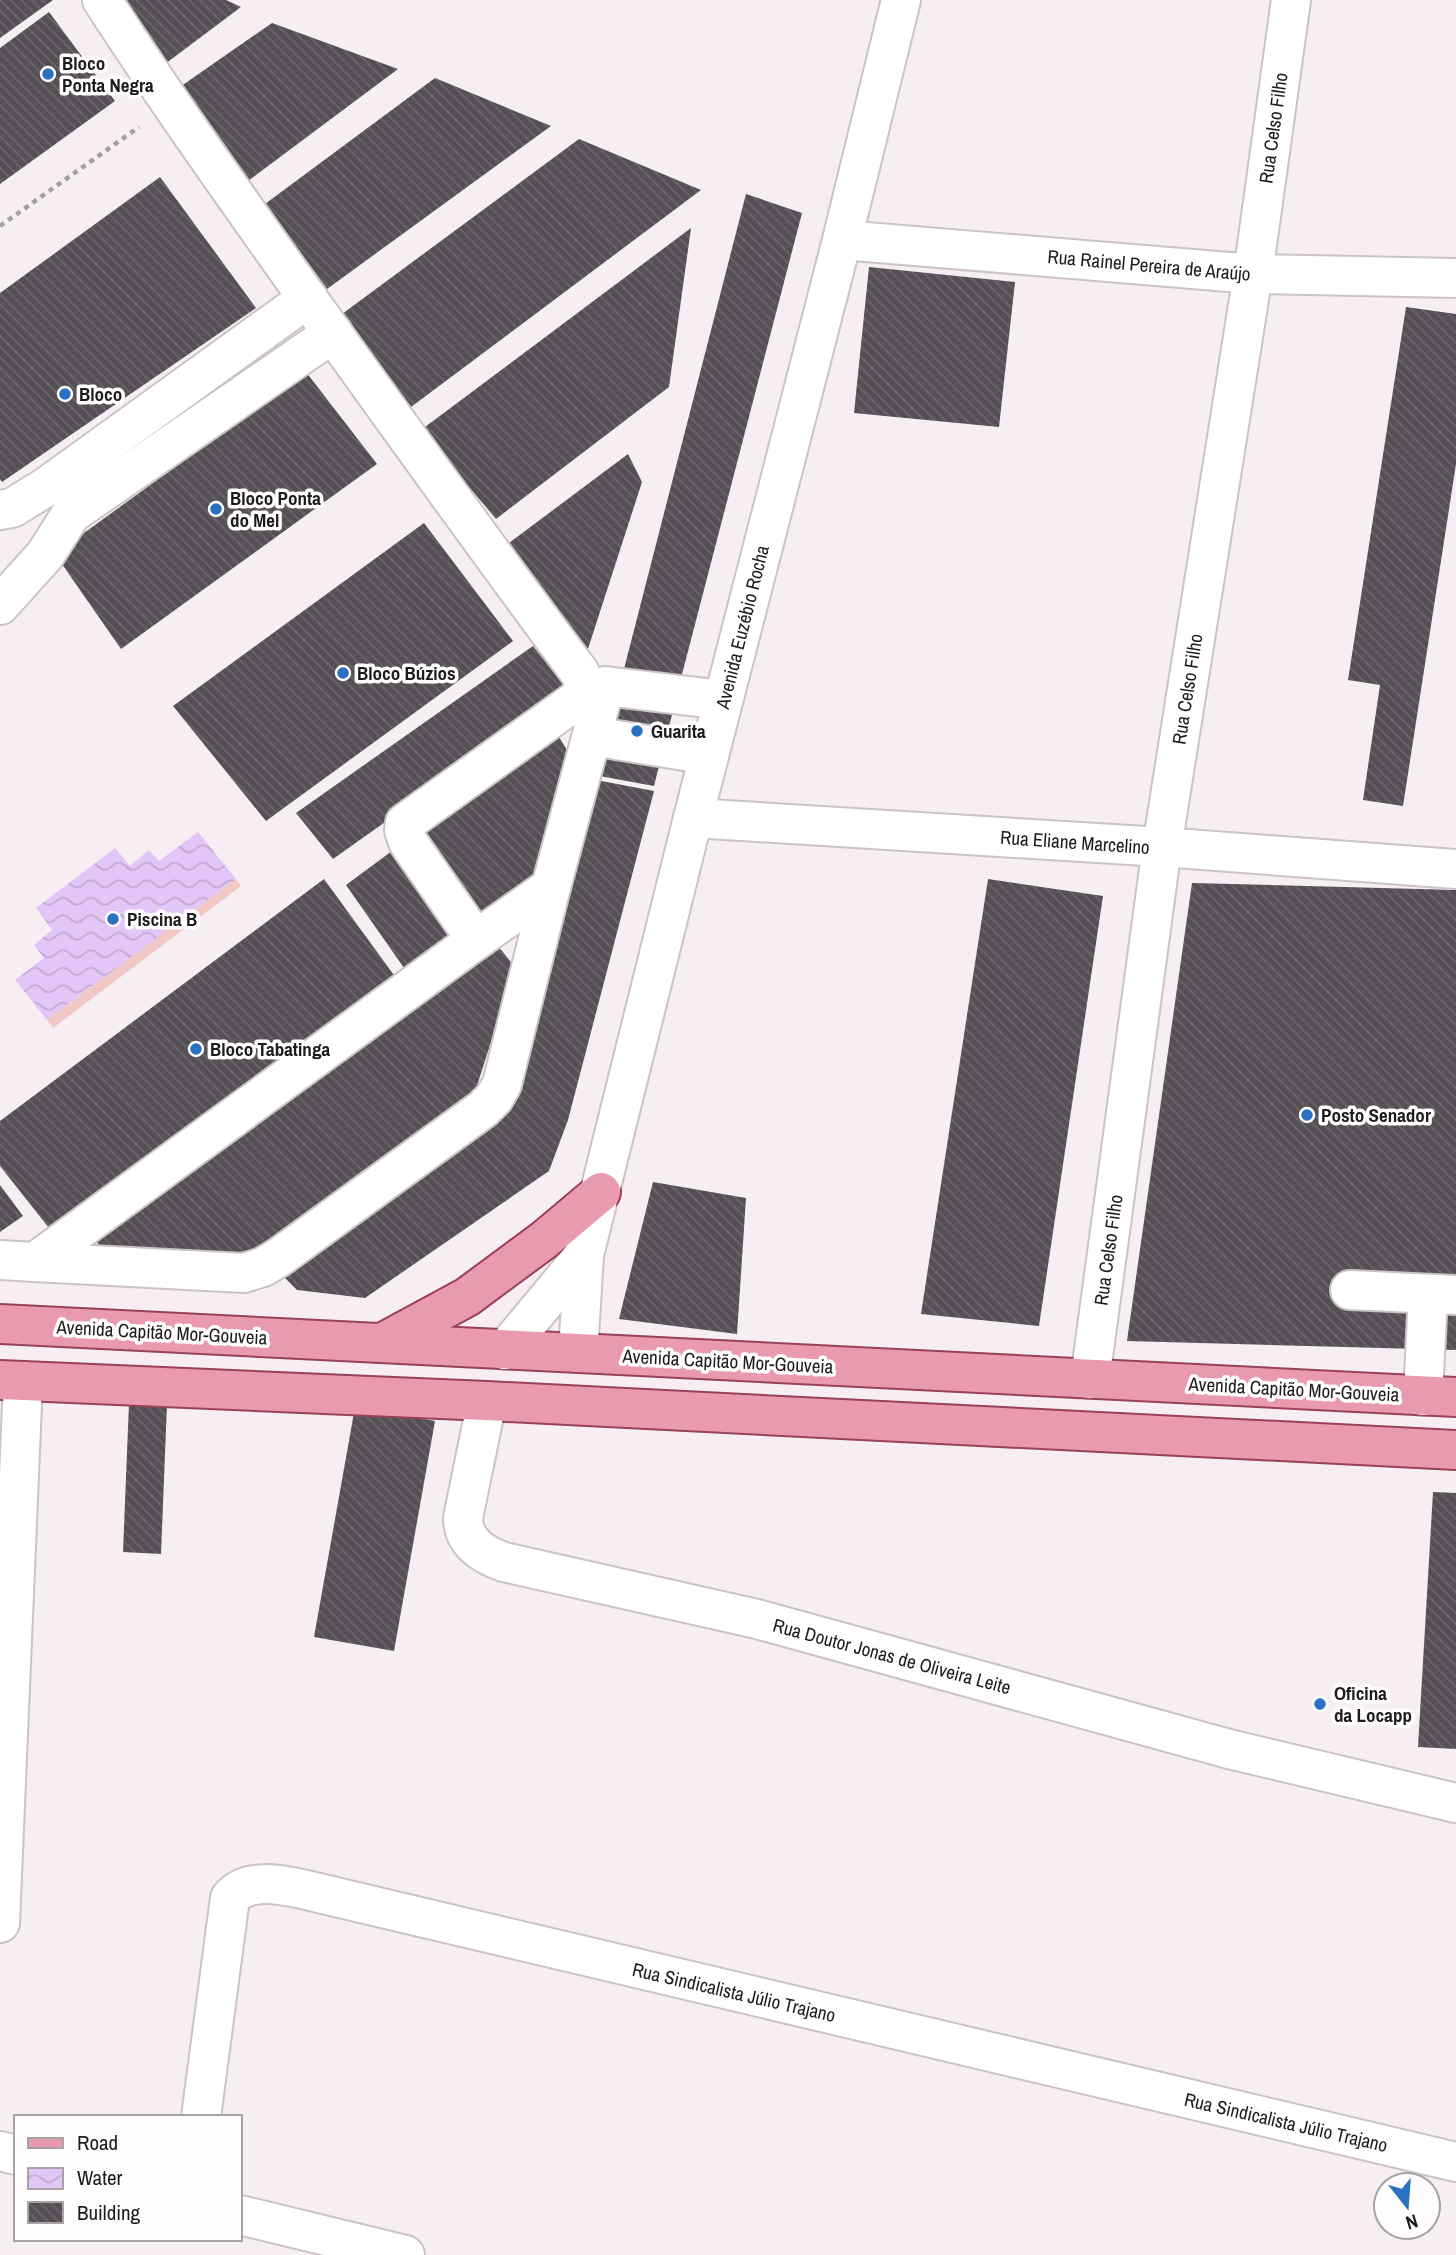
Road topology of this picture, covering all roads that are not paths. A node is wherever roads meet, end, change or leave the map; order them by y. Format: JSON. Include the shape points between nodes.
{"nodes":[{"id":1,"x":102,"y":0,"type":"edge"},
{"id":2,"x":901,"y":0,"type":"edge"},
{"id":3,"x":1291,"y":0,"type":"edge"},
{"id":4,"x":842,"y":240,"type":"junction"},
{"id":5,"x":1253,"y":274,"type":"junction"},
{"id":6,"x":1456,"y":278,"type":"edge"},
{"id":7,"x":308,"y":298,"type":"junction"},
{"id":8,"x":332,"y":333,"type":"junction"},
{"id":9,"x":6,"y":509,"type":"edge"},
{"id":10,"x":44,"y":555,"type":"junction"},
{"id":11,"x":0,"y":605,"type":"edge"},
{"id":12,"x":723,"y":701,"type":"junction"},
{"id":13,"x":591,"y":714,"type":"junction"},
{"id":14,"x":709,"y":755,"type":"junction"},
{"id":15,"x":693,"y":818,"type":"junction"},
{"id":16,"x":1162,"y":847,"type":"junction"},
{"id":17,"x":1456,"y":869,"type":"edge"},
{"id":18,"x":551,"y":887,"type":"junction"},
{"id":19,"x":476,"y":940,"type":"junction"},
{"id":20,"x":601,"y":1192,"type":"junction"},
{"id":21,"x":584,"y":1255,"type":"junction"},
{"id":22,"x":17,"y":1261,"type":"edge"},
{"id":23,"x":1350,"y":1290,"type":"dead end"},
{"id":24,"x":1442,"y":1295,"type":"edge"},
{"id":25,"x":0,"y":1324,"type":"edge"},
{"id":26,"x":382,"y":1343,"type":"junction"},
{"id":27,"x":505,"y":1350,"type":"junction"},
{"id":28,"x":578,"y":1353,"type":"junction"},
{"id":29,"x":1090,"y":1379,"type":"junction"},
{"id":30,"x":12,"y":1381,"type":"edge"},
{"id":31,"x":1439,"y":1396,"type":"edge"},
{"id":32,"x":487,"y":1401,"type":"junction"},
{"id":33,"x":1456,"y":1450,"type":"edge"},
{"id":34,"x":1456,"y":1803,"type":"edge"},
{"id":35,"x":0,"y":1923,"type":"edge"},
{"id":36,"x":201,"y":2115,"type":"edge"},
{"id":37,"x":1456,"y":2162,"type":"edge"},
{"id":38,"x":242,"y":2215,"type":"edge"},
{"id":39,"x":405,"y":2255,"type":"edge"}],
"edges":[{"from":1,"to":7,"type":"street"},
{"from":2,"to":4,"type":"street","name":"Avenida Euzébio Rocha"},
{"from":3,"to":5,"type":"street","name":"Rua Celso Filho"},
{"from":4,"to":5,"type":"street","name":"Rua Rainel Pereira de Araújo"},
{"from":4,"to":12,"type":"street","name":"Avenida Euzébio Rocha"},
{"from":5,"to":6,"type":"street","name":"Rua Rainel Pereira de Araújo"},
{"from":5,"to":16,"type":"street","name":"Rua Celso Filho"},
{"from":7,"to":8,"type":"street"},
{"from":7,"to":9,"type":"street","via":[[46,487]]},
{"from":8,"to":10,"type":"street","via":[[71,514]]},
{"from":8,"to":13,"type":"street","via":[[580,673]]},
{"from":9,"to":10,"type":"street","via":[[27,512],[40,523],[47,539]]},
{"from":10,"to":11,"type":"street"},
{"from":12,"to":13,"type":"street","via":[[605,686]]},
{"from":12,"to":14,"type":"street","name":"Avenida Euzébio Rocha"},
{"from":13,"to":14,"type":"street"},
{"from":13,"to":18,"type":"street"},
{"from":13,"to":19,"type":"street","via":[[405,823],[408,842]]},
{"from":14,"to":15,"type":"street","name":"Avenida Euzébio Rocha"},
{"from":15,"to":16,"type":"street","name":"Rua Eliane Marcelino"},
{"from":15,"to":20,"type":"street","name":"Avenida Euzébio Rocha"},
{"from":16,"to":17,"type":"street","name":"Rua Eliane Marcelino"},
{"from":16,"to":29,"type":"street","name":"Rua Celso Filho"},
{"from":18,"to":19,"type":"street"},
{"from":18,"to":22,"type":"street","via":[[495,1098],[278,1258],[255,1270],[218,1273]]},
{"from":19,"to":22,"type":"street"},
{"from":20,"to":21,"type":"street","name":"Avenida Euzébio Rocha"},
{"from":20,"to":26,"type":"main road","via":[[467,1297]]},
{"from":21,"to":27,"type":"street","name":"Avenida Euzébio Rocha"},
{"from":21,"to":28,"type":"street","name":"Avenida Euzébio Rocha"},
{"from":23,"to":24,"type":"street"},
{"from":24,"to":31,"type":"street"},
{"from":25,"to":26,"type":"main road","name":"Avenida Capitão Mor-Gouveia"},
{"from":26,"to":27,"type":"main road","name":"Avenida Capitão Mor-Gouveia"},
{"from":27,"to":28,"type":"main road","name":"Avenida Capitão Mor-Gouveia"},
{"from":28,"to":29,"type":"main road","name":"Avenida Capitão Mor-Gouveia"},
{"from":29,"to":31,"type":"main road","name":"Avenida Capitão Mor-Gouveia"},
{"from":30,"to":32,"type":"main road"},
{"from":30,"to":35,"type":"street"},
{"from":32,"to":33,"type":"main road"},
{"from":32,"to":34,"type":"street","name":"Rua Doutor Jonas de Oliveira Leite","via":[[463,1525],[470,1540],[487,1556],[757,1619],[1230,1749]]},
{"from":36,"to":37,"type":"street","name":"Rua Sindicalista Júlio Trajano","via":[[230,1898],[248,1886],[272,1885]]},
{"from":38,"to":39,"type":"street"}]}
